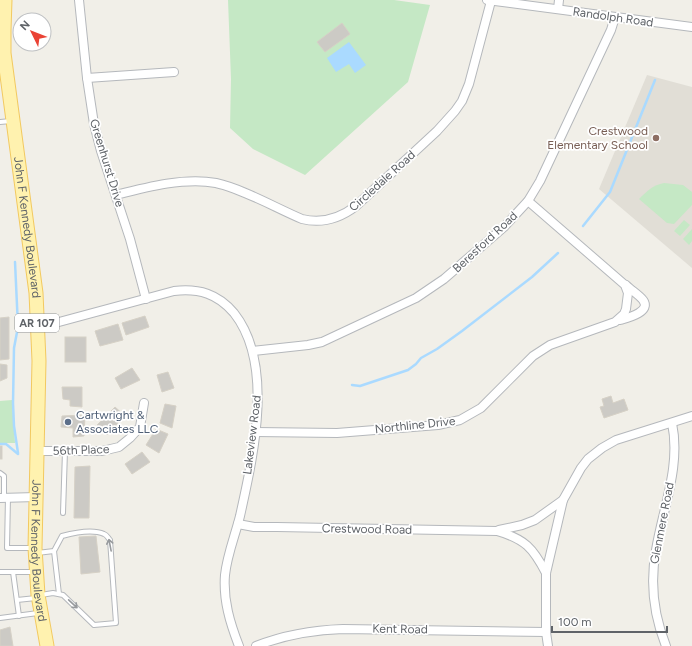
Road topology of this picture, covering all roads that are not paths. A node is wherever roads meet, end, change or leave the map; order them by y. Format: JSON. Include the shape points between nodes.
{"nodes":[{"id":1,"x":5,"y":0,"type":"edge"},
{"id":2,"x":79,"y":0,"type":"edge"},
{"id":3,"x":489,"y":0,"type":"edge"},
{"id":4,"x":559,"y":0,"type":"edge"},
{"id":5,"x":558,"y":10,"type":"junction"},
{"id":6,"x":615,"y":18,"type":"junction"},
{"id":7,"x":692,"y":28,"type":"edge"},
{"id":8,"x":174,"y":72,"type":"dead end"},
{"id":9,"x":87,"y":78,"type":"junction"},
{"id":10,"x":6,"y":122,"type":"edge"},
{"id":11,"x":116,"y":195,"type":"junction"},
{"id":12,"x":528,"y":200,"type":"junction"},
{"id":13,"x":625,"y":285,"type":"junction"},
{"id":14,"x":146,"y":299,"type":"junction"},
{"id":15,"x":615,"y":322,"type":"junction"},
{"id":16,"x":38,"y":327,"type":"junction"},
{"id":17,"x":253,"y":351,"type":"junction"},
{"id":18,"x":144,"y":403,"type":"dead end"},
{"id":19,"x":692,"y":416,"type":"edge"},
{"id":20,"x":672,"y":423,"type":"junction"},
{"id":21,"x":255,"y":432,"type":"junction"},
{"id":22,"x":37,"y":451,"type":"junction"},
{"id":23,"x":65,"y":451,"type":"junction"},
{"id":24,"x":0,"y":473,"type":"edge"},
{"id":25,"x":4,"y":497,"type":"edge"},
{"id":26,"x":36,"y":497,"type":"junction"},
{"id":27,"x":563,"y":500,"type":"junction"},
{"id":28,"x":63,"y":513,"type":"dead end"},
{"id":29,"x":238,"y":524,"type":"junction"},
{"id":30,"x":497,"y":531,"type":"junction"},
{"id":31,"x":35,"y":551,"type":"junction"},
{"id":32,"x":54,"y":551,"type":"junction"},
{"id":33,"x":0,"y":572,"type":"edge"},
{"id":34,"x":13,"y":572,"type":"junction"},
{"id":35,"x":36,"y":572,"type":"junction"},
{"id":36,"x":546,"y":573,"type":"junction"},
{"id":37,"x":59,"y":594,"type":"junction"},
{"id":38,"x":38,"y":597,"type":"junction"},
{"id":39,"x":17,"y":600,"type":"junction"},
{"id":40,"x":41,"y":613,"type":"junction"},
{"id":41,"x":19,"y":616,"type":"junction"},
{"id":42,"x":0,"y":618,"type":"edge"},
{"id":43,"x":546,"y":632,"type":"junction"},
{"id":44,"x":47,"y":646,"type":"edge"},
{"id":45,"x":238,"y":646,"type":"edge"},
{"id":46,"x":256,"y":646,"type":"edge"},
{"id":47,"x":548,"y":646,"type":"edge"},
{"id":48,"x":666,"y":646,"type":"edge"}],
"edges":[{"from":1,"to":10,"type":"main road","name":"John F Kennedy Boulevard","number":"AR 107"},
{"from":2,"to":9,"type":"street","name":"Greenhurst Drive"},
{"from":3,"to":5,"type":"street","name":"Randolph Road"},
{"from":3,"to":11,"type":"street","name":"Circledale Road","via":[[469,84],[462,101],[437,131],[356,206],[344,214],[326,221],[310,221],[217,183],[181,182]]},
{"from":4,"to":5,"type":"street"},
{"from":5,"to":6,"type":"street","name":"Randolph Road"},
{"from":6,"to":7,"type":"street","name":"Randolph Road"},
{"from":6,"to":12,"type":"street","name":"Beresford Road","via":[[549,165]]},
{"from":8,"to":9,"type":"street"},
{"from":9,"to":11,"type":"street","name":"Greenhurst Drive","via":[[94,124]]},
{"from":10,"to":16,"type":"main road","name":"John F Kennedy Boulevard","number":"AR 107","via":[[36,294]]},
{"from":11,"to":14,"type":"street","name":"Greenhurst Drive"},
{"from":12,"to":13,"type":"street","name":"Northline Drive"},
{"from":12,"to":17,"type":"street","name":"Beresford Road","via":[[504,227],[478,250],[437,285],[416,298],[322,342]]},
{"from":13,"to":15,"type":"street","via":[[628,293],[626,309]]},
{"from":13,"to":15,"type":"street","name":"Northline Drive","via":[[643,300],[644,307],[639,313]]},
{"from":14,"to":16,"type":"street","name":"Lakeview Road"},
{"from":14,"to":17,"type":"street","name":"Lakeview Road","via":[[186,290],[209,294],[224,304],[236,317]]},
{"from":15,"to":21,"type":"street","name":"Northline Drive","via":[[550,345],[533,356],[480,408],[456,422],[337,433]]},
{"from":16,"to":22,"type":"main road","name":"John F Kennedy Boulevard","number":"AR 107"},
{"from":17,"to":21,"type":"street","name":"Lakeview Road","via":[[258,393]]},
{"from":18,"to":23,"type":"street","name":"56th Place","via":[[140,427],[119,447],[102,451]]},
{"from":19,"to":20,"type":"street","name":"Crestwood Road"},
{"from":20,"to":27,"type":"street","name":"Crestwood Road","via":[[616,440],[602,448],[581,468]]},
{"from":20,"to":48,"type":"street","name":"Glenmere Road","via":[[674,449],[671,484],[655,551],[653,576],[654,599]]},
{"from":21,"to":29,"type":"street","name":"Lakeview Road"},
{"from":22,"to":23,"type":"street","name":"56th Place"},
{"from":22,"to":26,"type":"main road","name":"John F Kennedy Boulevard","number":"AR 107"},
{"from":23,"to":28,"type":"lane"},
{"from":24,"to":25,"type":"lane","via":[[4,476]]},
{"from":25,"to":26,"type":"street"},
{"from":25,"to":31,"type":"lane","via":[[7,548]]},
{"from":26,"to":31,"type":"main road","name":"John F Kennedy Boulevard","number":"AR 107"},
{"from":27,"to":30,"type":"street","name":"Crestwood Road","via":[[535,520]]},
{"from":27,"to":36,"type":"street"},
{"from":29,"to":30,"type":"street","name":"Crestwood Road","via":[[254,527]]},
{"from":29,"to":45,"type":"street","name":"Lakeview Road","via":[[228,556],[225,590],[228,613]]},
{"from":30,"to":36,"type":"street","name":"Crestwood Road","via":[[515,537],[532,550]]},
{"from":31,"to":32,"type":"lane"},
{"from":31,"to":35,"type":"main road","name":"John F Kennedy Boulevard","number":"AR 107"},
{"from":32,"to":37,"type":"lane"},
{"from":37,"to":32,"type":"lane","one_way":true,"via":[[94,625],[116,623],[110,540],[106,534],[73,533],[62,536]]},
{"from":33,"to":34,"type":"lane"},
{"from":34,"to":35,"type":"lane"},
{"from":34,"to":39,"type":"lane"},
{"from":35,"to":38,"type":"main road","name":"John F Kennedy Boulevard","number":"AR 107"},
{"from":36,"to":43,"type":"street"},
{"from":37,"to":38,"type":"lane"},
{"from":38,"to":39,"type":"lane"},
{"from":38,"to":40,"type":"main road","name":"John F Kennedy Boulevard","number":"AR 107"},
{"from":39,"to":41,"type":"lane"},
{"from":40,"to":41,"type":"lane"},
{"from":40,"to":44,"type":"main road","name":"John F Kennedy Boulevard","number":"AR 107"},
{"from":41,"to":42,"type":"lane"},
{"from":43,"to":46,"type":"street","name":"Kent Road","via":[[343,628],[284,636]]},
{"from":43,"to":47,"type":"street"}]}
